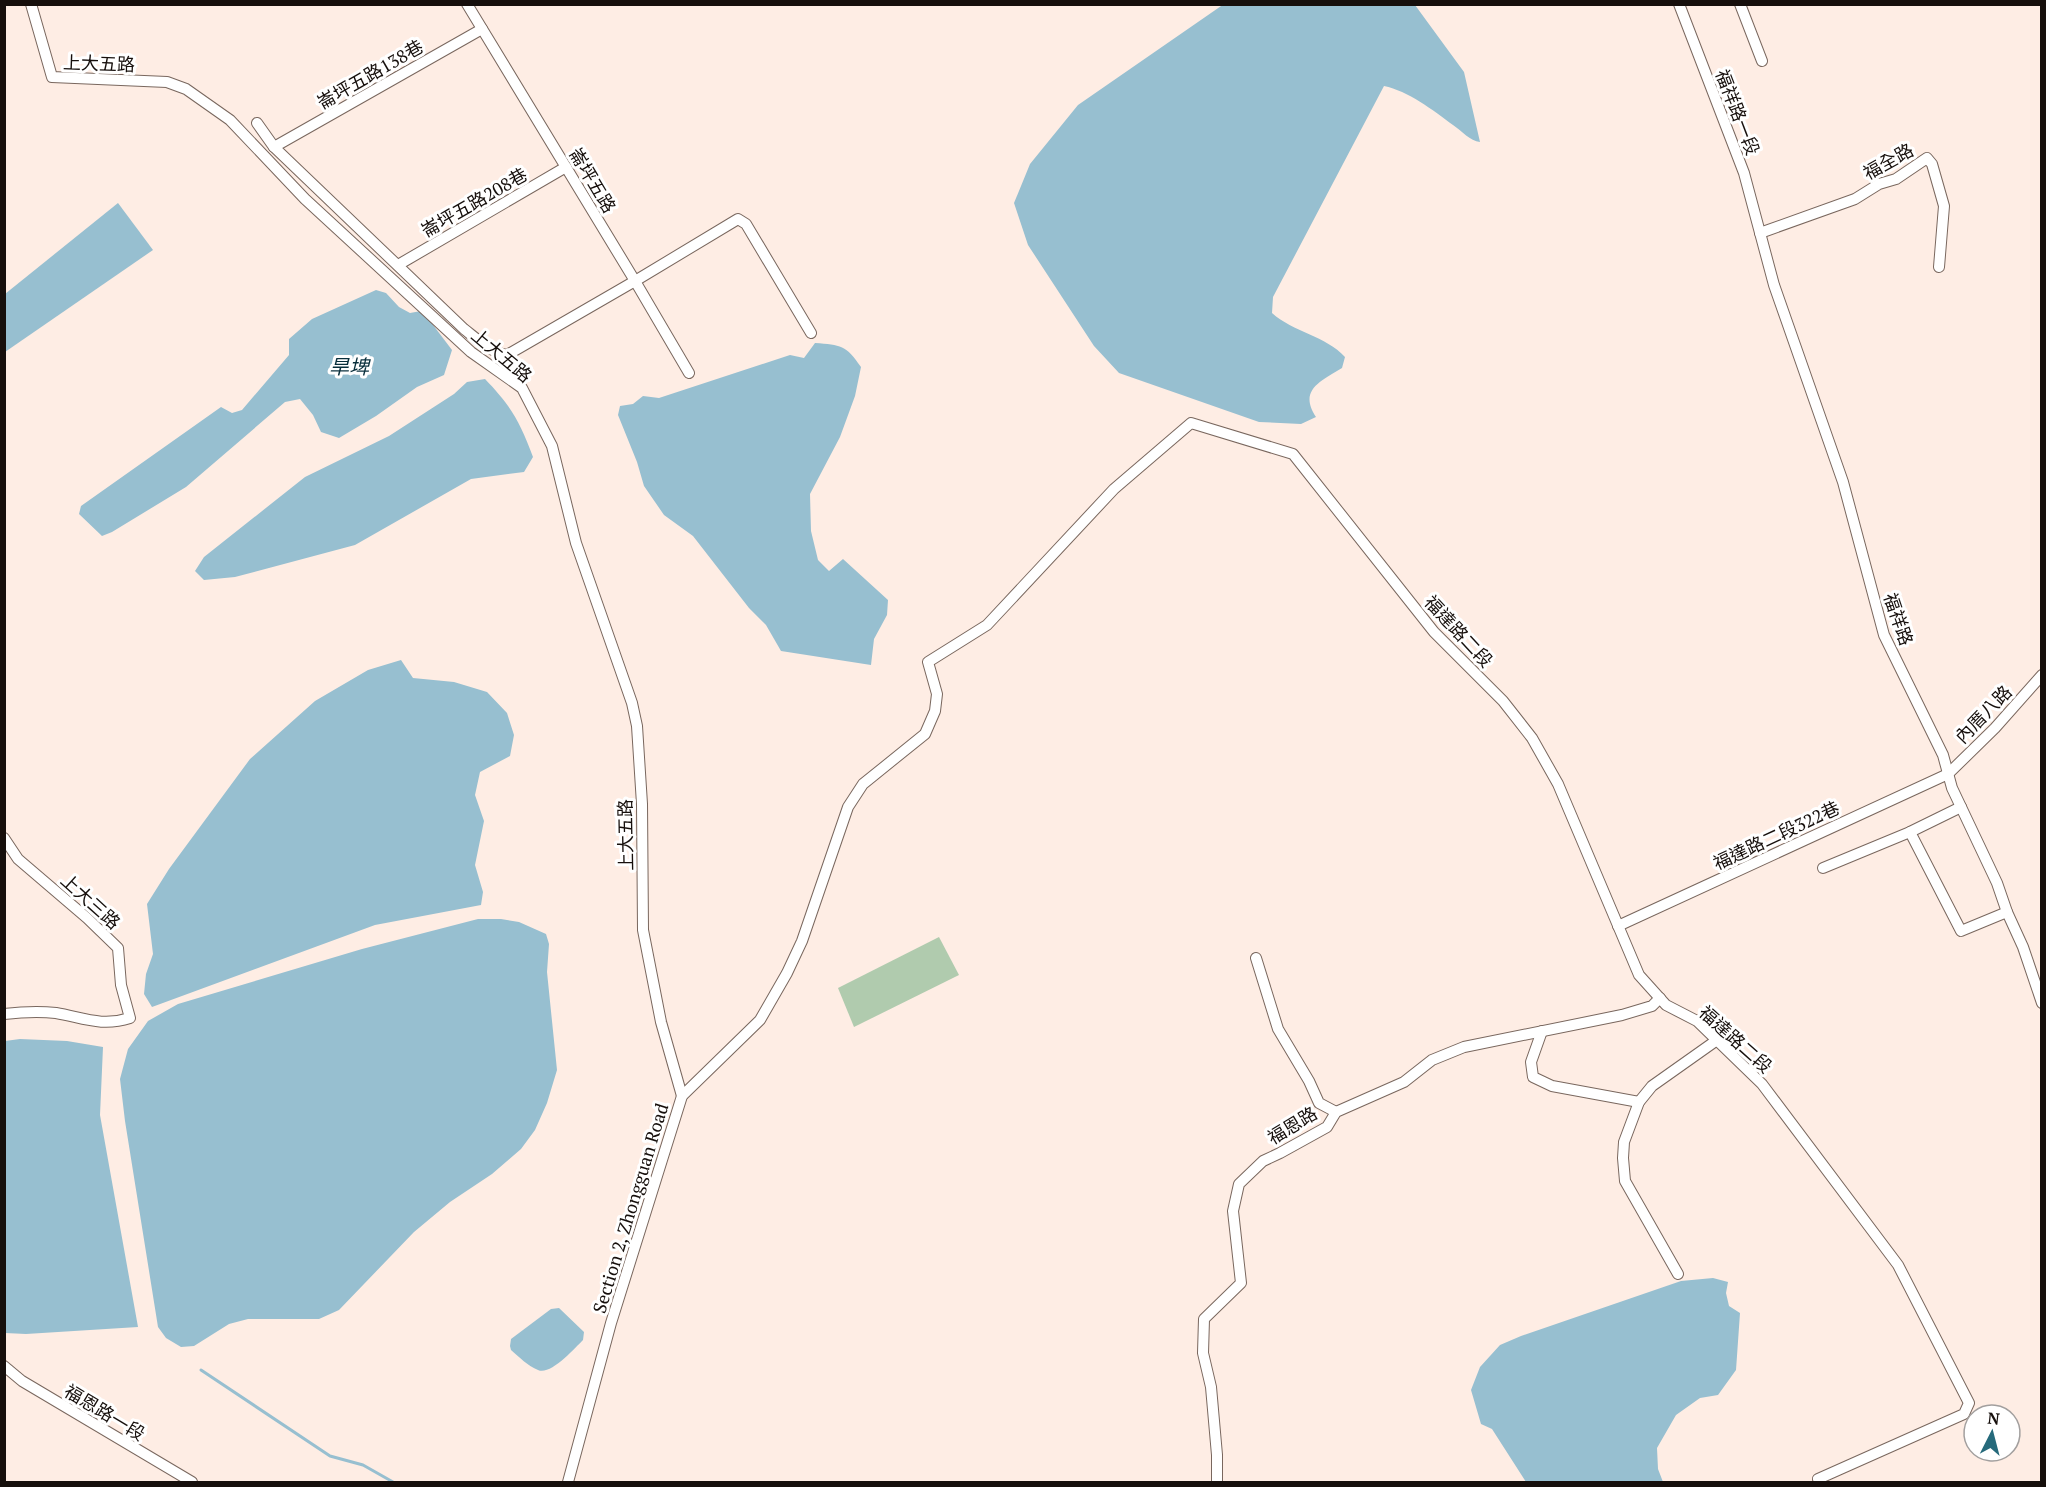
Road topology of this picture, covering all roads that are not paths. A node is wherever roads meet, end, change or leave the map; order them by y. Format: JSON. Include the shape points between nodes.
{"nodes":[{"id":1,"x":31,"y":4,"type":"edge"},
{"id":2,"x":467,"y":4,"type":"edge"},
{"id":3,"x":1740,"y":4,"type":"edge"},
{"id":4,"x":1680,"y":5,"type":"edge"},
{"id":5,"x":482,"y":29,"type":"junction"},
{"id":6,"x":1762,"y":61,"type":"dead end"},
{"id":7,"x":257,"y":123,"type":"dead end"},
{"id":8,"x":274,"y":147,"type":"junction"},
{"id":9,"x":566,"y":167,"type":"junction"},
{"id":10,"x":1760,"y":233,"type":"junction"},
{"id":11,"x":398,"y":265,"type":"junction"},
{"id":12,"x":1940,"y":267,"type":"dead end"},
{"id":13,"x":635,"y":281,"type":"junction"},
{"id":14,"x":811,"y":333,"type":"dead end"},
{"id":15,"x":491,"y":350,"type":"junction"},
{"id":16,"x":493,"y":366,"type":"junction"},
{"id":17,"x":689,"y":373,"type":"dead end"},
{"id":18,"x":1293,"y":454,"type":"joint"},
{"id":19,"x":2042,"y":675,"type":"edge"},
{"id":20,"x":1948,"y":774,"type":"junction"},
{"id":21,"x":1961,"y":807,"type":"junction"},
{"id":22,"x":1910,"y":832,"type":"junction"},
{"id":23,"x":4,"y":838,"type":"edge"},
{"id":24,"x":1823,"y":868,"type":"dead end"},
{"id":25,"x":2007,"y":912,"type":"junction"},
{"id":26,"x":1618,"y":926,"type":"junction"},
{"id":27,"x":1256,"y":958,"type":"dead end"},
{"id":28,"x":1660,"y":998,"type":"junction"},
{"id":29,"x":2042,"y":1003,"type":"edge"},
{"id":30,"x":4,"y":1014,"type":"edge"},
{"id":31,"x":1542,"y":1031,"type":"junction"},
{"id":32,"x":1717,"y":1040,"type":"junction"},
{"id":33,"x":682,"y":1096,"type":"junction"},
{"id":34,"x":1639,"y":1102,"type":"junction"},
{"id":35,"x":1336,"y":1112,"type":"junction"},
{"id":36,"x":1678,"y":1274,"type":"dead end"},
{"id":37,"x":4,"y":1366,"type":"edge"},
{"id":38,"x":1819,"y":1480,"type":"edge"},
{"id":39,"x":192,"y":1482,"type":"edge"},
{"id":40,"x":568,"y":1482,"type":"edge"},
{"id":41,"x":1217,"y":1482,"type":"edge"}],
"edges":[{"from":1,"to":16,"type":"street","name":"上大五路","via":[[52,77],[167,82],[186,89],[230,120],[305,199],[471,352]]},
{"from":2,"to":5,"type":"street","name":"崙坪五路"},
{"from":3,"to":6,"type":"street"},
{"from":4,"to":10,"type":"street","name":"福祥路一段","via":[[1744,174]]},
{"from":5,"to":8,"type":"street","name":"崙坪五路138巷"},
{"from":5,"to":9,"type":"street","name":"崙坪五路"},
{"from":7,"to":8,"type":"street"},
{"from":8,"to":11,"type":"street"},
{"from":9,"to":11,"type":"street","name":"崙坪五路208巷"},
{"from":9,"to":13,"type":"street","name":"崙坪五路"},
{"from":10,"to":12,"type":"street","name":"福全路","via":[[1855,199],[1896,179],[1926,158],[1932,164],[1944,206]]},
{"from":10,"to":20,"type":"street","name":"福祥路","via":[[1774,285],[1843,482],[1884,635]]},
{"from":11,"to":15,"type":"street"},
{"from":13,"to":14,"type":"street","via":[[738,219],[746,225]]},
{"from":13,"to":15,"type":"street","via":[[507,355]]},
{"from":13,"to":17,"type":"street","name":"崙坪五路"},
{"from":15,"to":16,"type":"street"},
{"from":16,"to":33,"type":"street","name":"上大五路","via":[[522,388],[552,446],[576,543],[632,703],[642,804],[643,930],[661,1022]]},
{"from":18,"to":26,"type":"street","name":"福達路二段","via":[[1434,632],[1503,701],[1532,738],[1573,816]]},
{"from":18,"to":33,"type":"street","name":"Section 2, Zhongguan Road","via":[[1191,423],[1114,489],[987,625],[928,662],[937,694],[925,734],[863,784],[848,807],[788,973],[760,1020]]},
{"from":19,"to":20,"type":"street","name":"內厝八路"},
{"from":20,"to":21,"type":"street","name":"福祥路"},
{"from":20,"to":26,"type":"street","name":"福達路二段322巷"},
{"from":21,"to":22,"type":"street"},
{"from":21,"to":25,"type":"street","name":"福祥路"},
{"from":22,"to":24,"type":"street"},
{"from":22,"to":25,"type":"street","via":[[1961,931]]},
{"from":23,"to":30,"type":"street","name":"上大三路","via":[[18,859],[118,948],[121,984],[130,1018],[93,1022],[41,1012]]},
{"from":25,"to":29,"type":"street","name":"福祥路"},
{"from":26,"to":28,"type":"street","name":"福達路二段","via":[[1639,975]]},
{"from":27,"to":35,"type":"street","via":[[1278,1029],[1310,1081],[1318,1103]]},
{"from":28,"to":31,"type":"street","name":"福恩路","via":[[1652,1006],[1622,1015]]},
{"from":28,"to":32,"type":"street","name":"福達路二段","via":[[1697,1021]]},
{"from":31,"to":34,"type":"street","via":[[1531,1062],[1533,1077],[1552,1086]]},
{"from":31,"to":35,"type":"street","name":"福恩路","via":[[1464,1047],[1432,1060],[1404,1082]]},
{"from":32,"to":34,"type":"street","via":[[1652,1086]]},
{"from":32,"to":38,"type":"street","name":"福達路二段","via":[[1762,1084],[1898,1265],[1969,1402],[1964,1414]]},
{"from":33,"to":40,"type":"street","name":"Section 2, Zhongguan Road","via":[[610,1323]]},
{"from":34,"to":36,"type":"street","via":[[1624,1142],[1625,1180]]},
{"from":35,"to":41,"type":"street","name":"福恩路","via":[[1327,1127],[1263,1161],[1239,1184],[1233,1211],[1241,1283],[1204,1319],[1203,1353],[1211,1387]]},
{"from":37,"to":39,"type":"street","name":"福恩路一段","via":[[22,1382]]}]}
